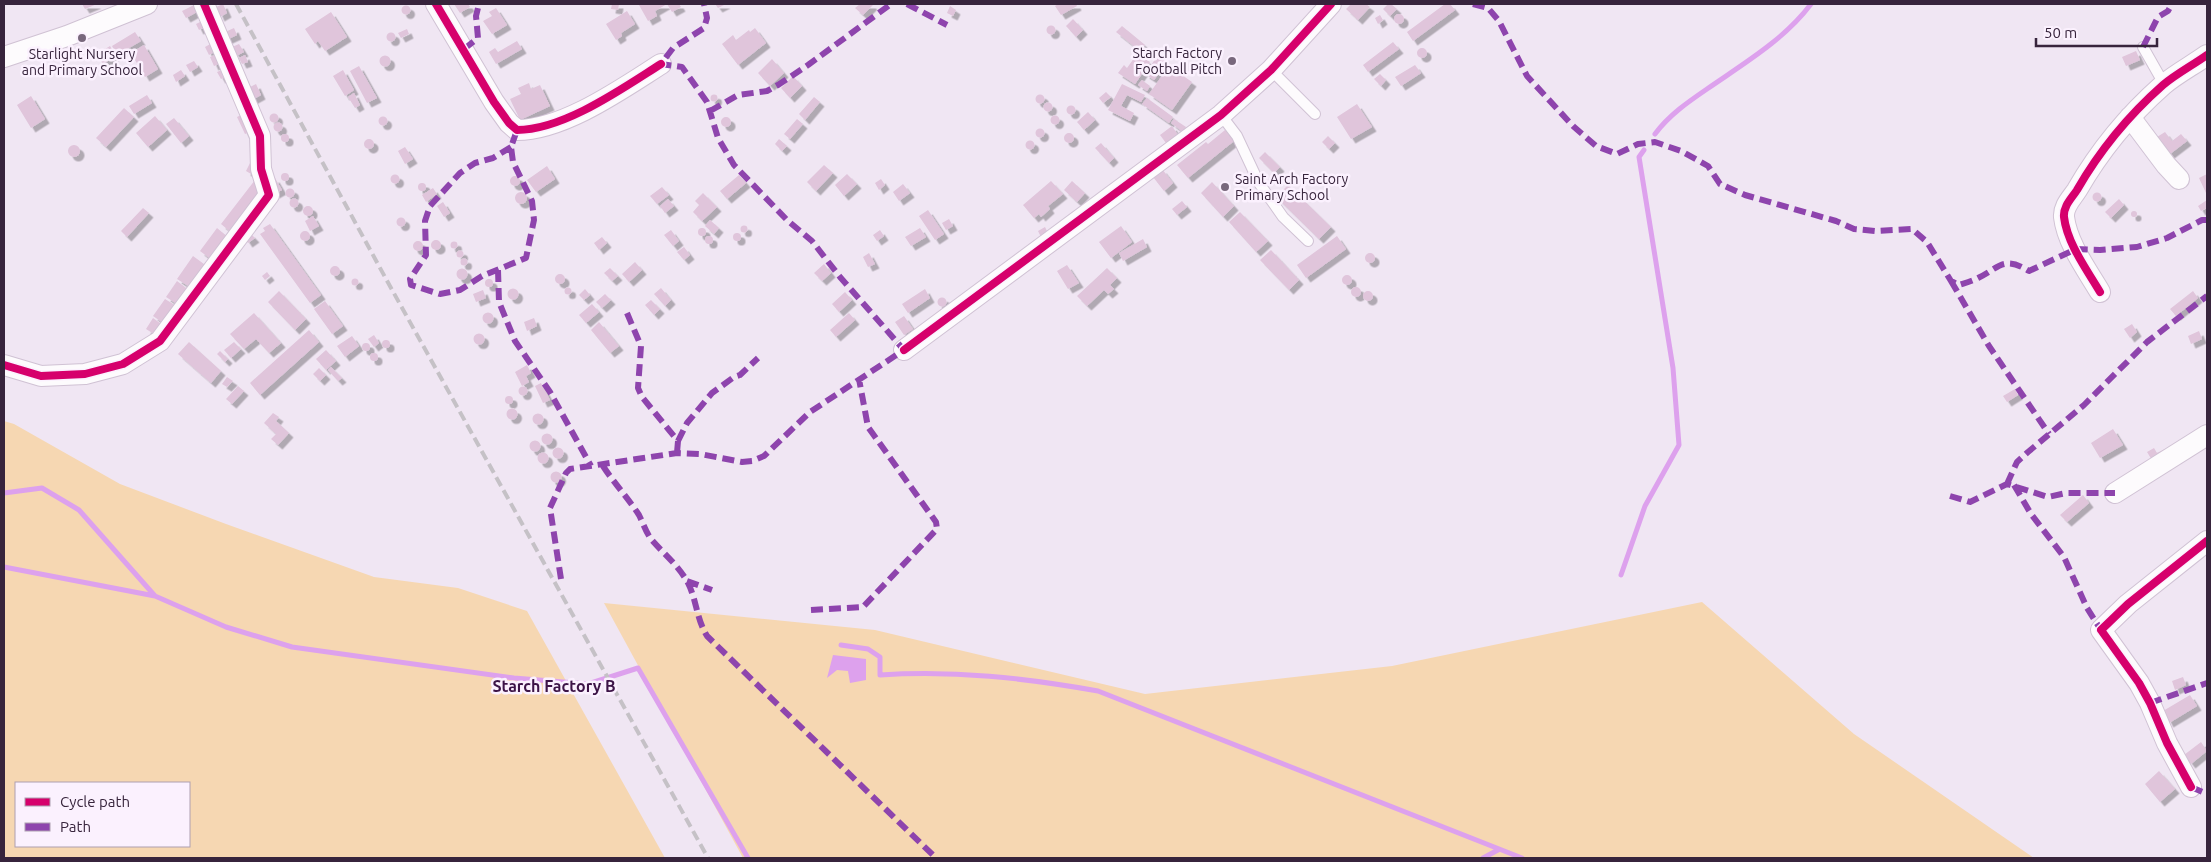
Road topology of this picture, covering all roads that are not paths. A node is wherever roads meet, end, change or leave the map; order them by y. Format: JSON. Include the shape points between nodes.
{"nodes":[{"id":1,"x":147,"y":4,"type":"edge"},
{"id":2,"x":204,"y":4,"type":"edge"},
{"id":3,"x":436,"y":4,"type":"edge"},
{"id":4,"x":1331,"y":4,"type":"edge"},
{"id":5,"x":2143,"y":48,"type":"dead end"},
{"id":6,"x":2207,"y":55,"type":"edge"},
{"id":7,"x":4,"y":57,"type":"edge"},
{"id":8,"x":661,"y":64,"type":"dead end"},
{"id":9,"x":1271,"y":70,"type":"junction"},
{"id":10,"x":2164,"y":84,"type":"junction"},
{"id":11,"x":1315,"y":114,"type":"dead end"},
{"id":12,"x":1221,"y":115,"type":"junction"},
{"id":13,"x":2130,"y":117,"type":"junction"},
{"id":14,"x":2179,"y":179,"type":"dead end"},
{"id":15,"x":1308,"y":241,"type":"dead end"},
{"id":16,"x":2100,"y":292,"type":"dead end"},
{"id":17,"x":904,"y":350,"type":"dead end"},
{"id":18,"x":4,"y":365,"type":"edge"},
{"id":19,"x":2207,"y":435,"type":"edge"},
{"id":20,"x":2115,"y":494,"type":"dead end"},
{"id":21,"x":2207,"y":541,"type":"edge"},
{"id":22,"x":2191,"y":787,"type":"dead end"}],
"edges":[{"from":1,"to":7,"type":"street"},
{"from":2,"to":18,"type":"street","via":[[260,136],[261,169],[269,195],[160,341],[123,364],[85,374],[41,376]]},
{"from":3,"to":8,"type":"street","via":[[494,102],[517,130],[537,128],[590,107]]},
{"from":4,"to":9,"type":"street"},
{"from":5,"to":10,"type":"lane"},
{"from":6,"to":10,"type":"street"},
{"from":9,"to":11,"type":"lane"},
{"from":9,"to":12,"type":"street"},
{"from":10,"to":13,"type":"street"},
{"from":12,"to":15,"type":"lane","via":[[1237,136],[1259,183],[1283,217]]},
{"from":12,"to":17,"type":"street"},
{"from":13,"to":14,"type":"street"},
{"from":13,"to":16,"type":"street","via":[[2086,174],[2066,206],[2064,216],[2076,249]]},
{"from":19,"to":20,"type":"street"},
{"from":21,"to":22,"type":"street","via":[[2128,604],[2101,630],[2139,683]]}]}
